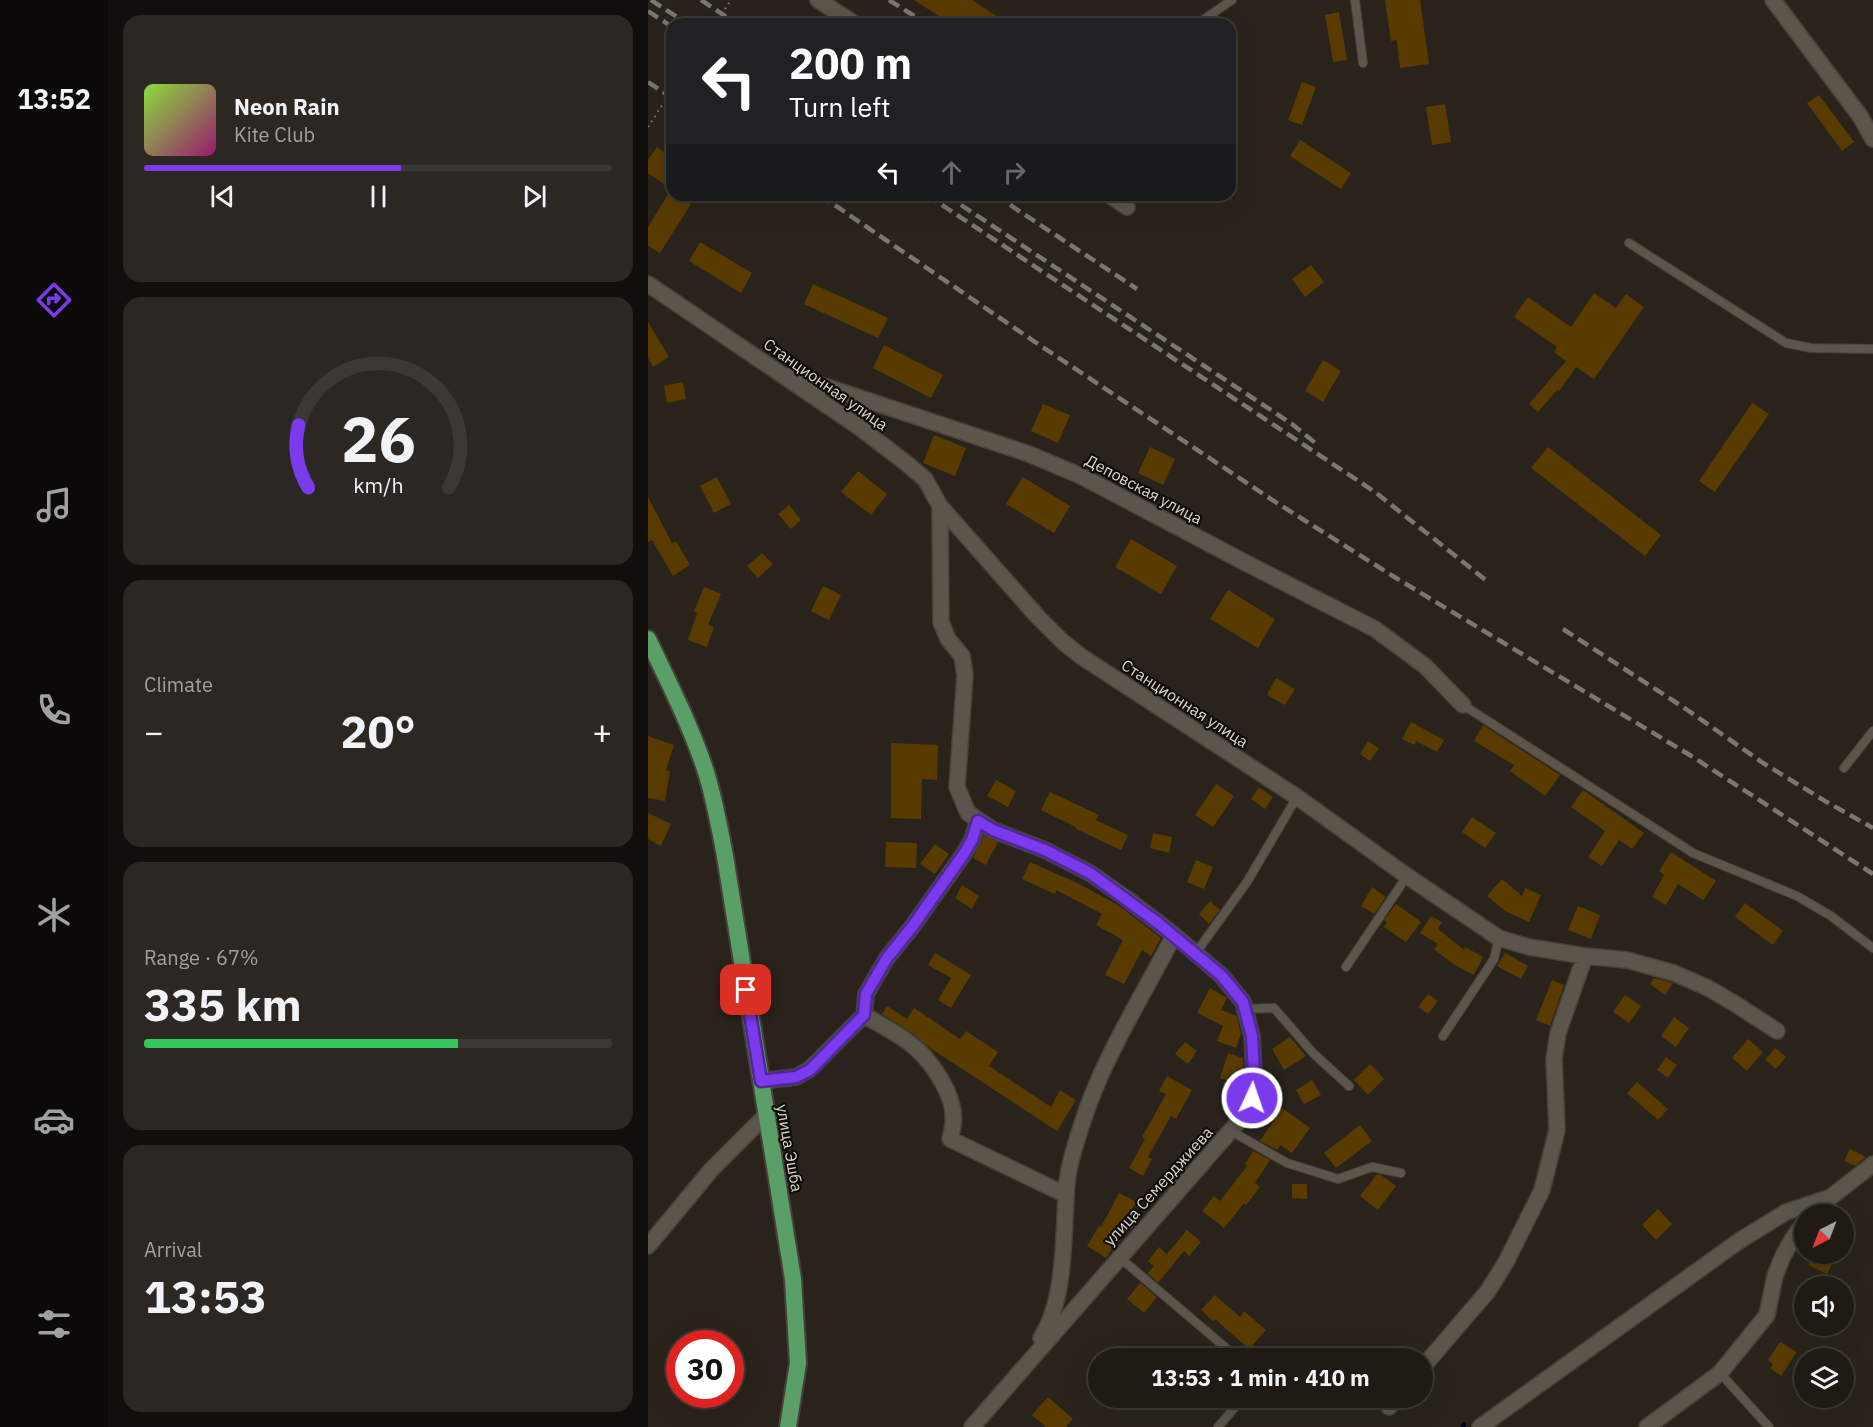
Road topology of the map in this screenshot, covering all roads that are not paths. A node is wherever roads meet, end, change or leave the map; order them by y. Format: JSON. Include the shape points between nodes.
{"nodes":[{"id":1,"x":818,"y":0,"type":"edge"},
{"id":2,"x":1232,"y":0,"type":"edge"},
{"id":3,"x":1355,"y":0,"type":"edge"},
{"id":4,"x":1773,"y":0,"type":"edge"},
{"id":5,"x":846,"y":18,"type":"edge"},
{"id":6,"x":1206,"y":18,"type":"edge"},
{"id":7,"x":1363,"y":63,"type":"dead end"},
{"id":8,"x":1873,"y":139,"type":"edge"},
{"id":9,"x":1118,"y":201,"type":"edge"},
{"id":10,"x":1127,"y":207,"type":"dead end"},
{"id":11,"x":1629,"y":243,"type":"dead end"},
{"id":12,"x":648,"y":284,"type":"edge"},
{"id":13,"x":1873,"y":349,"type":"edge"},
{"id":14,"x":774,"y":369,"type":"junction"},
{"id":15,"x":940,"y":506,"type":"junction"},
{"id":16,"x":648,"y":639,"type":"edge"},
{"id":17,"x":1463,"y":705,"type":"joint"},
{"id":18,"x":1873,"y":730,"type":"edge"},
{"id":19,"x":1844,"y":768,"type":"dead end"},
{"id":20,"x":1297,"y":797,"type":"junction"},
{"id":21,"x":978,"y":821,"type":"junction"},
{"id":22,"x":1407,"y":876,"type":"junction"},
{"id":23,"x":1174,"y":935,"type":"junction"},
{"id":24,"x":1499,"y":938,"type":"junction"},
{"id":25,"x":1873,"y":948,"type":"edge"},
{"id":26,"x":1195,"y":954,"type":"junction"},
{"id":27,"x":1585,"y":956,"type":"junction"},
{"id":28,"x":1346,"y":967,"type":"dead end"},
{"id":29,"x":1245,"y":1010,"type":"junction"},
{"id":30,"x":864,"y":1015,"type":"junction"},
{"id":31,"x":1777,"y":1031,"type":"dead end"},
{"id":32,"x":1443,"y":1036,"type":"dead end"},
{"id":33,"x":761,"y":1081,"type":"junction"},
{"id":34,"x":1349,"y":1086,"type":"dead end"},
{"id":35,"x":766,"y":1115,"type":"junction"},
{"id":36,"x":1231,"y":1131,"type":"junction"},
{"id":37,"x":1873,"y":1164,"type":"edge"},
{"id":38,"x":1401,"y":1173,"type":"dead end"},
{"id":39,"x":1066,"y":1195,"type":"junction"},
{"id":40,"x":1831,"y":1197,"type":"junction"},
{"id":41,"x":1824,"y":1204,"type":"edge"},
{"id":42,"x":1794,"y":1237,"type":"edge"},
{"id":43,"x":648,"y":1246,"type":"edge"},
{"id":44,"x":1119,"y":1257,"type":"junction"},
{"id":45,"x":1226,"y":1348,"type":"edge"},
{"id":46,"x":1433,"y":1355,"type":"edge"},
{"id":47,"x":1020,"y":1371,"type":"junction"},
{"id":48,"x":1720,"y":1373,"type":"junction"},
{"id":49,"x":1234,"y":1408,"type":"edge"},
{"id":50,"x":788,"y":1427,"type":"edge"},
{"id":51,"x":972,"y":1427,"type":"edge"},
{"id":52,"x":1218,"y":1427,"type":"edge"},
{"id":53,"x":1480,"y":1427,"type":"edge"},
{"id":54,"x":1647,"y":1427,"type":"edge"},
{"id":55,"x":1769,"y":1427,"type":"edge"}],
"edges":[{"from":1,"to":5,"type":"street"},
{"from":2,"to":6,"type":"lane"},
{"from":3,"to":7,"type":"lane"},
{"from":4,"to":8,"type":"street"},
{"from":9,"to":10,"type":"street"},
{"from":11,"to":13,"type":"lane","via":[[1786,343],[1811,348]]},
{"from":12,"to":14,"type":"street","name":"Станционная улица"},
{"from":14,"to":15,"type":"street","name":"Станционная улица","via":[[906,463],[925,479]]},
{"from":14,"to":17,"type":"street","name":"Деповская улица","via":[[1029,454],[1082,476],[1374,629],[1425,666]]},
{"from":15,"to":20,"type":"street","name":"Станционная улица","via":[[1063,642]]},
{"from":15,"to":21,"type":"street","name":"улица Семерджиева","via":[[941,622],[962,656],[964,675],[957,787],[968,813]]},
{"from":16,"to":33,"type":"highway","name":"улица Эшба","via":[[705,768],[725,856]]},
{"from":17,"to":25,"type":"lane","via":[[1693,853],[1797,896]]},
{"from":18,"to":19,"type":"lane"},
{"from":20,"to":22,"type":"street","name":"Станционная улица"},
{"from":20,"to":26,"type":"lane","via":[[1247,882]]},
{"from":21,"to":23,"type":"street","name":"улица Семерджиева","via":[[1090,873]]},
{"from":21,"to":30,"type":"street","via":[[963,855],[887,958],[866,994]]},
{"from":22,"to":24,"type":"street","name":"Станционная улица"},
{"from":22,"to":28,"type":"lane"},
{"from":23,"to":26,"type":"street","name":"улица Семерджиева"},
{"from":23,"to":39,"type":"street","via":[[1082,1123]]},
{"from":24,"to":27,"type":"street","name":"Станционная улица"},
{"from":24,"to":32,"type":"lane","via":[[1494,959]]},
{"from":26,"to":29,"type":"street","name":"улица Семерджиева","via":[[1222,976]]},
{"from":27,"to":31,"type":"street","name":"Станционная улица","via":[[1627,960],[1674,973],[1728,999]]},
{"from":27,"to":46,"type":"street","via":[[1558,1033],[1554,1059],[1557,1130],[1542,1190],[1488,1291]]},
{"from":29,"to":34,"type":"lane","via":[[1274,1008],[1313,1053]]},
{"from":29,"to":36,"type":"street","name":"улица Семерджиева","via":[[1252,1036],[1252,1098]]},
{"from":30,"to":33,"type":"street","via":[[810,1070],[796,1077]]},
{"from":30,"to":39,"type":"street","via":[[911,1044],[928,1060],[952,1106],[950,1139]]},
{"from":33,"to":35,"type":"highway","name":"улица Эшба"},
{"from":35,"to":43,"type":"street","via":[[711,1170]]},
{"from":35,"to":50,"type":"highway","name":"улица Эшба","via":[[794,1288],[798,1363]]},
{"from":36,"to":38,"type":"lane","via":[[1287,1163],[1338,1179],[1372,1167]]},
{"from":36,"to":44,"type":"street","name":"улица Семерджиева"},
{"from":37,"to":40,"type":"street"},
{"from":39,"to":47,"type":"street","via":[[1054,1310]]},
{"from":40,"to":41,"type":"street"},
{"from":40,"to":53,"type":"street","via":[[1786,1212],[1740,1241]]},
{"from":42,"to":48,"type":"street","via":[[1775,1276],[1767,1316]]},
{"from":44,"to":45,"type":"lane"},
{"from":44,"to":47,"type":"street","name":"улица Семерджиева"},
{"from":47,"to":51,"type":"street","name":"улица Семерджиева"},
{"from":48,"to":54,"type":"street"},
{"from":48,"to":55,"type":"lane"},
{"from":49,"to":52,"type":"lane"}]}
